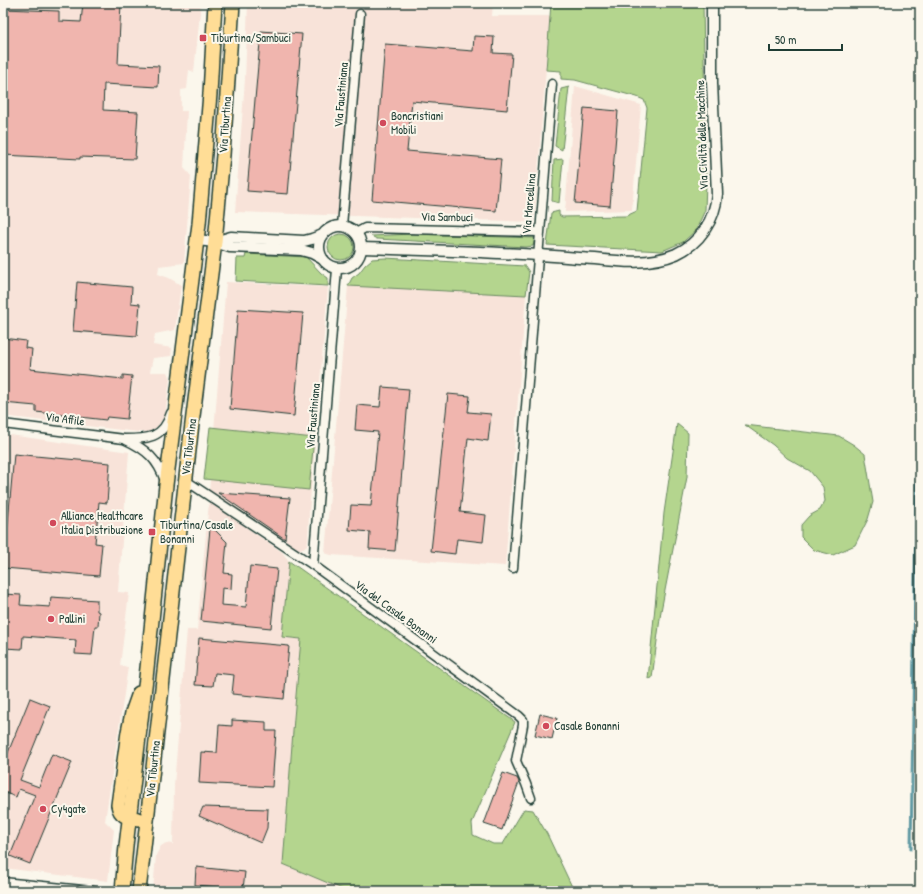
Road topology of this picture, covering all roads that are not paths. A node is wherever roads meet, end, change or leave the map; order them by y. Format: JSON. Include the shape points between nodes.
{"nodes":[{"id":1,"x":215,"y":3,"type":"edge"},
{"id":2,"x":234,"y":3,"type":"edge"},
{"id":3,"x":712,"y":3,"type":"edge"},
{"id":4,"x":360,"y":14,"type":"dead end"},
{"id":5,"x":552,"y":84,"type":"dead end"},
{"id":6,"x":342,"y":226,"type":"junction"},
{"id":7,"x":539,"y":232,"type":"junction"},
{"id":8,"x":356,"y":233,"type":"junction"},
{"id":9,"x":323,"y":235,"type":"junction"},
{"id":10,"x":197,"y":240,"type":"junction"},
{"id":11,"x":215,"y":242,"type":"junction"},
{"id":12,"x":362,"y":248,"type":"junction"},
{"id":13,"x":537,"y":255,"type":"junction"},
{"id":14,"x":321,"y":258,"type":"junction"},
{"id":15,"x":338,"y":269,"type":"junction"},
{"id":16,"x":180,"y":379,"type":"junction"},
{"id":17,"x":3,"y":424,"type":"edge"},
{"id":18,"x":124,"y":439,"type":"junction"},
{"id":19,"x":185,"y":480,"type":"junction"},
{"id":20,"x":166,"y":486,"type":"junction"},
{"id":21,"x":313,"y":565,"type":"junction"},
{"id":22,"x":513,"y":568,"type":"dead end"},
{"id":23,"x":531,"y":798,"type":"dead end"},
{"id":24,"x":130,"y":818,"type":"junction"},
{"id":25,"x":148,"y":821,"type":"junction"},
{"id":26,"x":3,"y":882,"type":"edge"},
{"id":27,"x":93,"y":891,"type":"edge"},
{"id":28,"x":122,"y":891,"type":"edge"},
{"id":29,"x":139,"y":891,"type":"edge"}],
"edges":[{"from":1,"to":10,"type":"main road","name":"Via Tiburtina"},
{"from":2,"to":11,"type":"main road","name":"Via Tiburtina"},
{"from":3,"to":13,"type":"street","name":"Via Civiltà delle Macchine","via":[[712,83],[718,188],[713,212],[703,232],[680,252],[652,260],[631,262]]},
{"from":4,"to":6,"type":"street","name":"Via Faustiniana"},
{"from":5,"to":7,"type":"street","name":"Via Marcellina"},
{"from":6,"to":8,"type":"street"},
{"from":6,"to":9,"type":"street","via":[[331,228]]},
{"from":7,"to":8,"type":"street","name":"Via Sambuci","via":[[365,228]]},
{"from":7,"to":13,"type":"street","name":"Via Marcellina"},
{"from":8,"to":12,"type":"street"},
{"from":9,"to":11,"type":"street","via":[[304,241],[231,236]]},
{"from":9,"to":14,"type":"street","via":[[319,246]]},
{"from":10,"to":11,"type":"street"},
{"from":10,"to":16,"type":"main road","name":"Via Tiburtina"},
{"from":11,"to":14,"type":"street","via":[[230,247],[301,250]]},
{"from":11,"to":19,"type":"main road","name":"Via Tiburtina"},
{"from":12,"to":13,"type":"street"},
{"from":12,"to":15,"type":"street","via":[[354,264]]},
{"from":13,"to":22,"type":"street","name":"Via Marcellina"},
{"from":14,"to":15,"type":"street"},
{"from":15,"to":21,"type":"street","name":"Via Faustiniana"},
{"from":16,"to":18,"type":"street","name":"Via Affile","via":[[169,420],[163,429],[156,435]]},
{"from":16,"to":20,"type":"main road","name":"Via Tiburtina"},
{"from":17,"to":18,"type":"street","name":"Via Affile"},
{"from":18,"to":20,"type":"street","name":"Via Affile","via":[[141,447],[153,457]]},
{"from":19,"to":21,"type":"street","name":"Via del Casale Bonanni"},
{"from":19,"to":25,"type":"main road","name":"Via Tiburtina"},
{"from":20,"to":24,"type":"main road","name":"Via Tiburtina","via":[[146,678],[130,720],[118,802],[120,813]]},
{"from":21,"to":23,"type":"street","name":"Via del Casale Bonanni","via":[[523,720],[516,761]]},
{"from":24,"to":25,"type":"main road"},
{"from":24,"to":28,"type":"main road"},
{"from":25,"to":29,"type":"main road","name":"Via Tiburtina"},
{"from":26,"to":27,"type":"street"}]}
